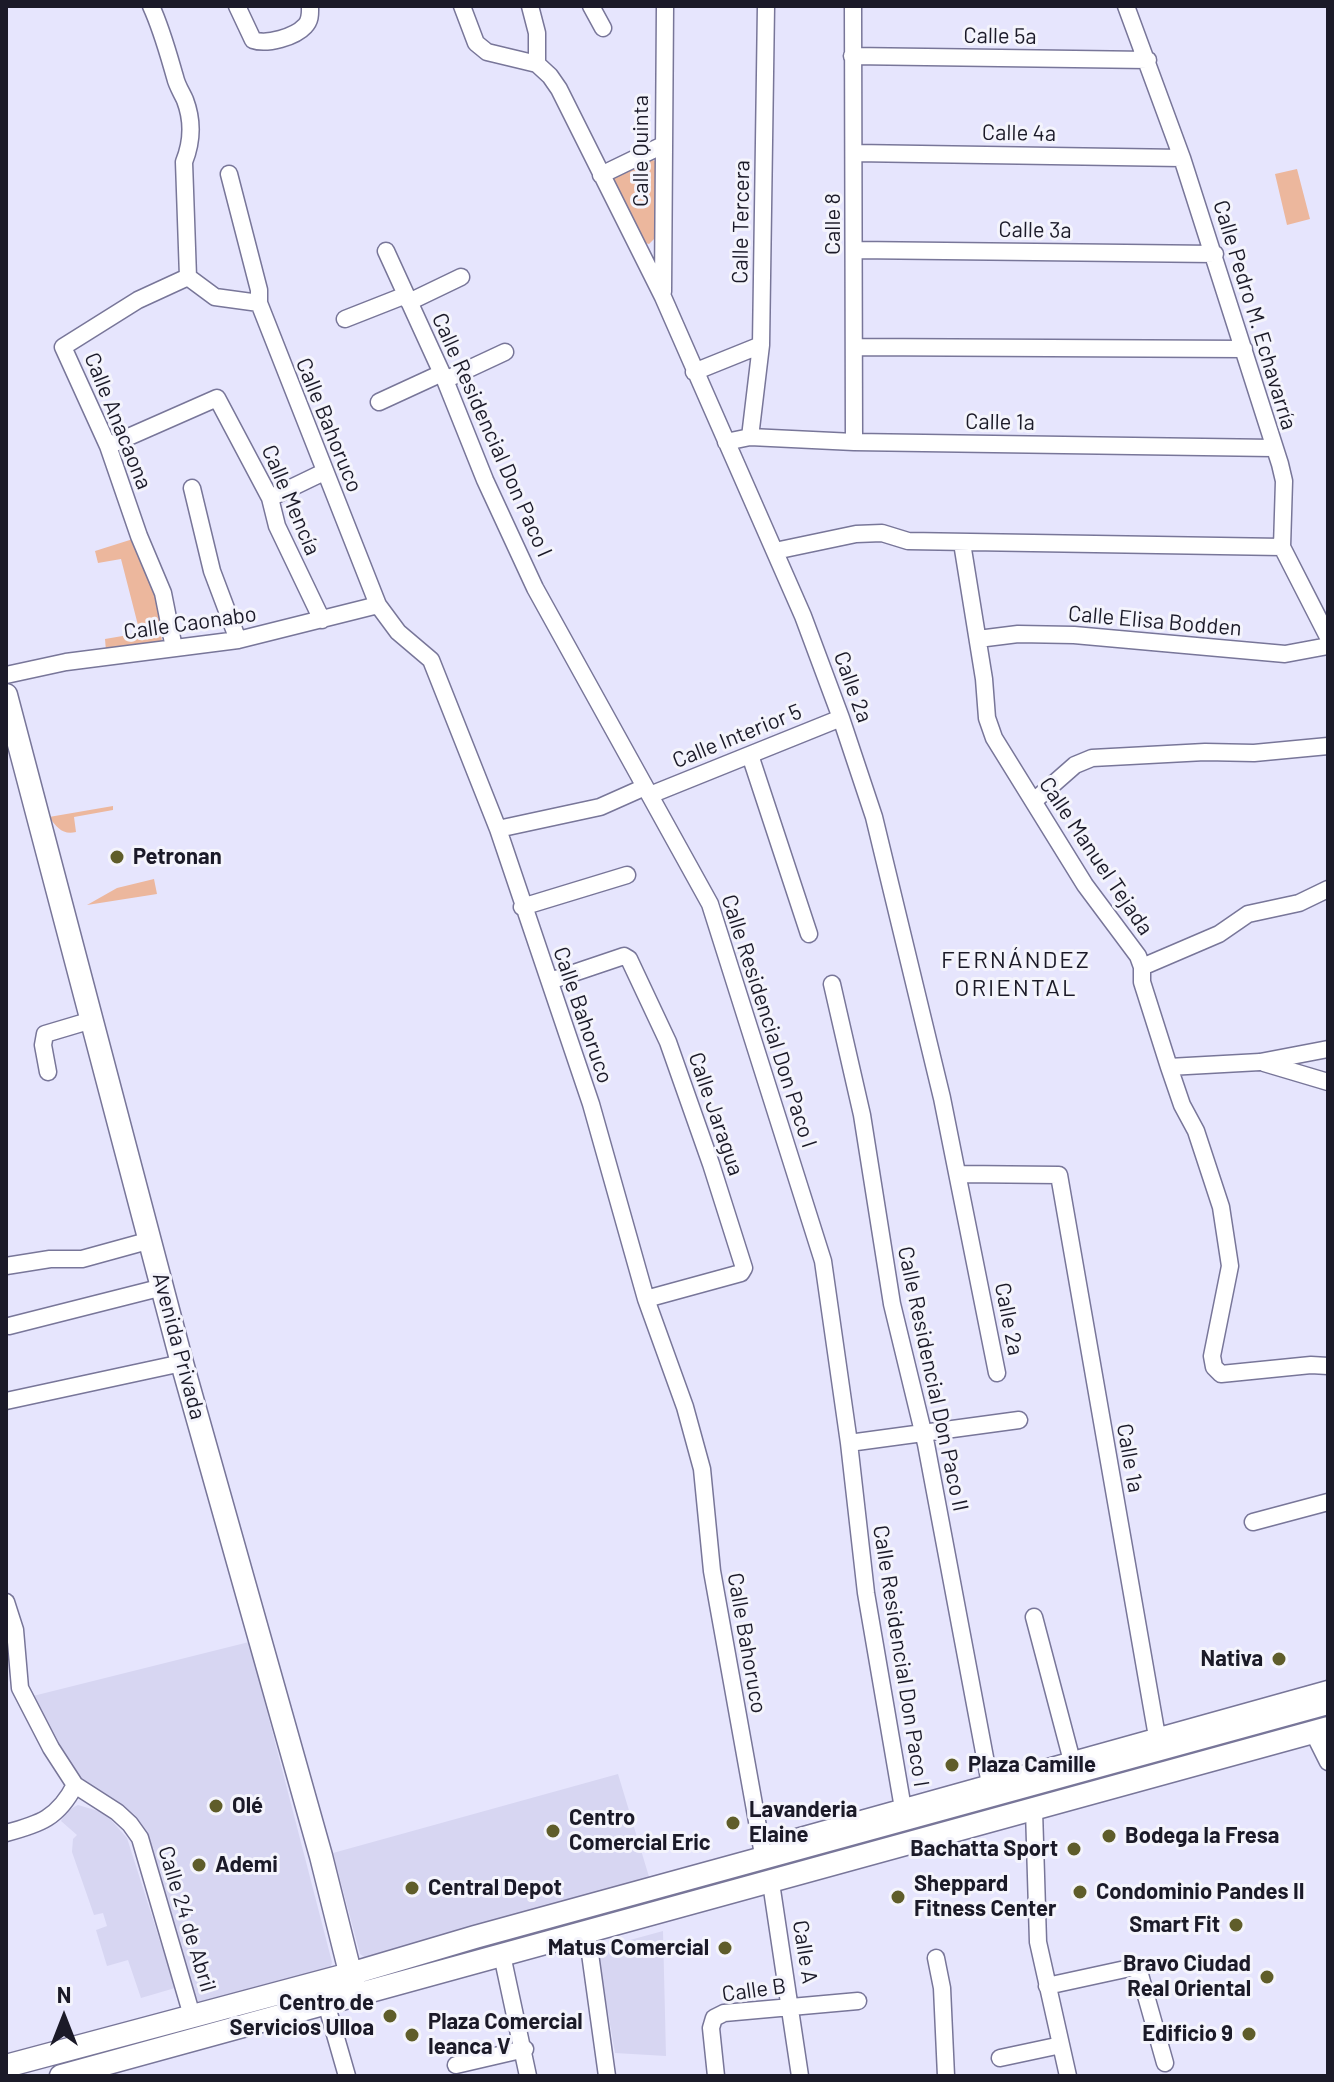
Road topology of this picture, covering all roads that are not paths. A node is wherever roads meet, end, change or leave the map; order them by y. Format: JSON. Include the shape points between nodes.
{"nodes":[{"id":1,"x":151,"y":6,"type":"edge"},
{"id":2,"x":237,"y":6,"type":"edge"},
{"id":3,"x":310,"y":6,"type":"edge"},
{"id":4,"x":462,"y":6,"type":"edge"},
{"id":5,"x":530,"y":6,"type":"edge"},
{"id":6,"x":591,"y":6,"type":"edge"},
{"id":7,"x":665,"y":6,"type":"edge"},
{"id":8,"x":766,"y":6,"type":"edge"},
{"id":9,"x":853,"y":6,"type":"edge"},
{"id":10,"x":1126,"y":6,"type":"edge"},
{"id":11,"x":603,"y":28,"type":"dead end"},
{"id":12,"x":852,"y":56,"type":"junction"},
{"id":13,"x":1148,"y":60,"type":"junction"},
{"id":14,"x":537,"y":64,"type":"junction"},
{"id":15,"x":663,"y":145,"type":"junction"},
{"id":16,"x":855,"y":153,"type":"junction"},
{"id":17,"x":1182,"y":158,"type":"junction"},
{"id":18,"x":229,"y":174,"type":"dead end"},
{"id":19,"x":601,"y":175,"type":"junction"},
{"id":20,"x":855,"y":250,"type":"junction"},
{"id":21,"x":386,"y":251,"type":"dead end"},
{"id":22,"x":1215,"y":254,"type":"junction"},
{"id":23,"x":188,"y":277,"type":"junction"},
{"id":24,"x":461,"y":277,"type":"dead end"},
{"id":25,"x":663,"y":297,"type":"junction"},
{"id":26,"x":408,"y":298,"type":"junction"},
{"id":27,"x":259,"y":303,"type":"junction"},
{"id":28,"x":345,"y":319,"type":"dead end"},
{"id":29,"x":761,"y":345,"type":"junction"},
{"id":30,"x":855,"y":347,"type":"junction"},
{"id":31,"x":1244,"y":349,"type":"junction"},
{"id":32,"x":505,"y":352,"type":"dead end"},
{"id":33,"x":694,"y":372,"type":"junction"},
{"id":34,"x":443,"y":377,"type":"junction"},
{"id":35,"x":379,"y":402,"type":"dead end"},
{"id":36,"x":750,"y":437,"type":"junction"},
{"id":37,"x":726,"y":442,"type":"junction"},
{"id":38,"x":854,"y":442,"type":"junction"},
{"id":39,"x":108,"y":446,"type":"junction"},
{"id":40,"x":1273,"y":448,"type":"junction"},
{"id":41,"x":324,"y":472,"type":"junction"},
{"id":42,"x":192,"y":488,"type":"dead end"},
{"id":43,"x":270,"y":498,"type":"junction"},
{"id":44,"x":962,"y":543,"type":"junction"},
{"id":45,"x":1282,"y":547,"type":"junction"},
{"id":46,"x":775,"y":551,"type":"junction"},
{"id":47,"x":378,"y":605,"type":"junction"},
{"id":48,"x":322,"y":620,"type":"junction"},
{"id":49,"x":1328,"y":637,"type":"edge"},
{"id":50,"x":978,"y":639,"type":"junction"},
{"id":51,"x":238,"y":640,"type":"junction"},
{"id":52,"x":1328,"y":646,"type":"edge"},
{"id":53,"x":174,"y":648,"type":"junction"},
{"id":54,"x":6,"y":675,"type":"edge"},
{"id":55,"x":6,"y":695,"type":"edge"},
{"id":56,"x":841,"y":718,"type":"junction"},
{"id":57,"x":1328,"y":746,"type":"edge"},
{"id":58,"x":750,"y":755,"type":"junction"},
{"id":59,"x":647,"y":791,"type":"junction"},
{"id":60,"x":1034,"y":801,"type":"junction"},
{"id":61,"x":498,"y":829,"type":"junction"},
{"id":62,"x":627,"y":875,"type":"dead end"},
{"id":63,"x":1328,"y":889,"type":"edge"},
{"id":64,"x":522,"y":907,"type":"junction"},
{"id":65,"x":809,"y":934,"type":"dead end"},
{"id":66,"x":1142,"y":967,"type":"junction"},
{"id":67,"x":550,"y":981,"type":"junction"},
{"id":68,"x":832,"y":984,"type":"dead end"},
{"id":69,"x":92,"y":1020,"type":"junction"},
{"id":70,"x":1328,"y":1049,"type":"edge"},
{"id":71,"x":1260,"y":1062,"type":"junction"},
{"id":72,"x":1169,"y":1067,"type":"junction"},
{"id":73,"x":48,"y":1072,"type":"dead end"},
{"id":74,"x":1328,"y":1082,"type":"edge"},
{"id":75,"x":959,"y":1174,"type":"junction"},
{"id":76,"x":151,"y":1240,"type":"junction"},
{"id":77,"x":6,"y":1266,"type":"edge"},
{"id":78,"x":163,"y":1287,"type":"junction"},
{"id":79,"x":646,"y":1299,"type":"junction"},
{"id":80,"x":9,"y":1326,"type":"dead end"},
{"id":81,"x":182,"y":1363,"type":"junction"},
{"id":82,"x":1328,"y":1366,"type":"edge"},
{"id":83,"x":997,"y":1373,"type":"dead end"},
{"id":84,"x":6,"y":1401,"type":"edge"},
{"id":85,"x":1019,"y":1420,"type":"dead end"},
{"id":86,"x":922,"y":1432,"type":"junction"},
{"id":87,"x":849,"y":1443,"type":"junction"},
{"id":88,"x":1328,"y":1502,"type":"edge"},
{"id":89,"x":1253,"y":1522,"type":"dead end"},
{"id":90,"x":6,"y":1602,"type":"edge"},
{"id":91,"x":1034,"y":1617,"type":"dead end"},
{"id":92,"x":1328,"y":1689,"type":"edge"},
{"id":93,"x":1328,"y":1703,"type":"edge"},
{"id":94,"x":1321,"y":1730,"type":"edge"},
{"id":95,"x":1158,"y":1743,"type":"junction"},
{"id":96,"x":1072,"y":1761,"type":"junction"},
{"id":97,"x":1328,"y":1762,"type":"edge"},
{"id":98,"x":990,"y":1784,"type":"junction"},
{"id":99,"x":75,"y":1785,"type":"junction"},
{"id":100,"x":1034,"y":1810,"type":"junction"},
{"id":101,"x":904,"y":1813,"type":"junction"},
{"id":102,"x":6,"y":1833,"type":"edge"},
{"id":103,"x":763,"y":1854,"type":"junction"},
{"id":104,"x":771,"y":1883,"type":"junction"},
{"id":105,"x":587,"y":1932,"type":"junction"},
{"id":106,"x":502,"y":1955,"type":"junction"},
{"id":107,"x":936,"y":1958,"type":"dead end"},
{"id":108,"x":352,"y":1979,"type":"junction"},
{"id":109,"x":1047,"y":1986,"type":"junction"},
{"id":110,"x":858,"y":2001,"type":"dead end"},
{"id":111,"x":326,"y":2003,"type":"junction"},
{"id":112,"x":792,"y":2006,"type":"junction"},
{"id":113,"x":190,"y":2009,"type":"junction"},
{"id":114,"x":1061,"y":2045,"type":"junction"},
{"id":115,"x":525,"y":2049,"type":"junction"},
{"id":116,"x":6,"y":2055,"type":"edge"},
{"id":117,"x":1000,"y":2058,"type":"dead end"},
{"id":118,"x":1165,"y":2063,"type":"dead end"},
{"id":119,"x":456,"y":2065,"type":"dead end"},
{"id":120,"x":6,"y":2066,"type":"edge"},
{"id":121,"x":61,"y":2076,"type":"edge"},
{"id":122,"x":347,"y":2076,"type":"edge"},
{"id":123,"x":528,"y":2076,"type":"edge"},
{"id":124,"x":607,"y":2076,"type":"edge"},
{"id":125,"x":716,"y":2076,"type":"edge"},
{"id":126,"x":800,"y":2076,"type":"edge"},
{"id":127,"x":946,"y":2076,"type":"edge"},
{"id":128,"x":1068,"y":2076,"type":"edge"}],
"edges":[{"from":1,"to":23,"type":"street","via":[[190,123],[191,145],[184,162]]},
{"from":2,"to":3,"type":"street","via":[[253,40],[266,43],[304,28]]},
{"from":4,"to":14,"type":"street","via":[[476,43],[487,52]]},
{"from":5,"to":14,"type":"street"},
{"from":6,"to":11,"type":"street"},
{"from":7,"to":15,"type":"street","name":"Calle Quinta"},
{"from":8,"to":29,"type":"street","name":"Calle Tercera"},
{"from":9,"to":12,"type":"street","name":"Calle 8"},
{"from":10,"to":13,"type":"street","name":"Calle Pedro M. Echavarría"},
{"from":12,"to":13,"type":"street","name":"Calle 5a"},
{"from":12,"to":16,"type":"street","name":"Calle 8"},
{"from":13,"to":17,"type":"street","name":"Calle Pedro M. Echavarría"},
{"from":14,"to":19,"type":"street","name":"Calle 2a","via":[[559,89]]},
{"from":15,"to":19,"type":"street"},
{"from":15,"to":25,"type":"street","name":"Calle Quinta"},
{"from":16,"to":17,"type":"street","name":"Calle 4a"},
{"from":16,"to":20,"type":"street","name":"Calle 8"},
{"from":17,"to":22,"type":"street","name":"Calle Pedro M. Echavarría"},
{"from":18,"to":27,"type":"street","name":"Calle Bahoruco"},
{"from":19,"to":25,"type":"street","name":"Calle 2a"},
{"from":20,"to":22,"type":"street","name":"Calle 3a"},
{"from":20,"to":30,"type":"street","name":"Calle 8"},
{"from":21,"to":26,"type":"street","name":"Calle Residencial Don Paco I"},
{"from":22,"to":31,"type":"street","name":"Calle Pedro M. Echavarría"},
{"from":23,"to":27,"type":"street","via":[[215,297]]},
{"from":23,"to":39,"type":"street","name":"Calle Anacaona","via":[[138,300],[63,347]]},
{"from":24,"to":26,"type":"street"},
{"from":25,"to":33,"type":"street","name":"Calle 2a"},
{"from":26,"to":28,"type":"street"},
{"from":26,"to":34,"type":"street","name":"Calle Residencial Don Paco I"},
{"from":27,"to":41,"type":"street","name":"Calle Bahoruco"},
{"from":29,"to":33,"type":"street"},
{"from":29,"to":36,"type":"street","name":"Calle Tercera"},
{"from":30,"to":31,"type":"street"},
{"from":30,"to":38,"type":"street","name":"Calle 8"},
{"from":31,"to":40,"type":"street","name":"Calle Pedro M. Echavarría"},
{"from":32,"to":34,"type":"street"},
{"from":33,"to":37,"type":"street","name":"Calle 2a"},
{"from":34,"to":35,"type":"street"},
{"from":34,"to":59,"type":"street","name":"Calle Residencial Don Paco I","via":[[535,588]]},
{"from":36,"to":37,"type":"street","name":"Calle 1a"},
{"from":36,"to":38,"type":"street","name":"Calle 1a"},
{"from":37,"to":46,"type":"street","name":"Calle 2a"},
{"from":38,"to":40,"type":"street","name":"Calle 1a"},
{"from":39,"to":43,"type":"street","name":"Calle Mencía","via":[[217,398]]},
{"from":39,"to":53,"type":"street","name":"Calle Anacaona","via":[[163,593]]},
{"from":40,"to":45,"type":"street","name":"Calle Pedro M. Echavarría","via":[[1284,481]]},
{"from":41,"to":43,"type":"street"},
{"from":41,"to":47,"type":"street","name":"Calle Bahoruco"},
{"from":42,"to":51,"type":"street","via":[[212,571]]},
{"from":43,"to":48,"type":"street","name":"Calle Mencía","via":[[277,526]]},
{"from":44,"to":45,"type":"street"},
{"from":44,"to":46,"type":"street","via":[[856,534]]},
{"from":44,"to":50,"type":"street","name":"Calle Manuel Tejada"},
{"from":45,"to":49,"type":"street","name":"Calle Pedro M. Echavarría"},
{"from":46,"to":56,"type":"street","name":"Calle 2a"},
{"from":47,"to":48,"type":"street","name":"Calle Caonabo"},
{"from":47,"to":61,"type":"street","name":"Calle Bahoruco","via":[[398,632],[431,660]]},
{"from":48,"to":51,"type":"street","name":"Calle Caonabo"},
{"from":50,"to":52,"type":"street","name":"Calle Elisa Bodden","via":[[1074,635],[1285,654]]},
{"from":50,"to":60,"type":"street","name":"Calle Manuel Tejada","via":[[994,738]]},
{"from":51,"to":53,"type":"street","name":"Calle Caonabo"},
{"from":53,"to":54,"type":"street","name":"Calle Caonabo"},
{"from":55,"to":69,"type":"main road","name":"Avenida Privada"},
{"from":56,"to":58,"type":"street","name":"Calle Interior 5"},
{"from":56,"to":75,"type":"street","name":"Calle 2a","via":[[874,817]]},
{"from":57,"to":60,"type":"street","via":[[1092,758],[1075,765]]},
{"from":58,"to":59,"type":"street","name":"Calle Interior 5"},
{"from":58,"to":65,"type":"street"},
{"from":59,"to":61,"type":"street","name":"Calle Interior 5"},
{"from":59,"to":87,"type":"street","name":"Calle Residencial Don Paco I","via":[[710,904],[815,1236],[825,1272]]},
{"from":60,"to":66,"type":"street","name":"Calle Manuel Tejada"},
{"from":61,"to":64,"type":"street","name":"Calle Bahoruco"},
{"from":62,"to":64,"type":"street"},
{"from":63,"to":66,"type":"street","via":[[1299,903],[1248,914],[1219,934]]},
{"from":64,"to":67,"type":"street","name":"Calle Bahoruco"},
{"from":66,"to":72,"type":"street","name":"Calle Manuel Tejada"},
{"from":67,"to":79,"type":"street","name":"Calle Bahoruco"},
{"from":67,"to":79,"type":"street","name":"Calle Jaragua","via":[[624,956],[629,959],[668,1042],[744,1268]]},
{"from":68,"to":86,"type":"street","name":"Calle Residencial Don Paco II","via":[[862,1115],[892,1304]]},
{"from":69,"to":73,"type":"street","via":[[45,1034]]},
{"from":69,"to":76,"type":"main road","name":"Avenida Privada"},
{"from":70,"to":71,"type":"street"},
{"from":71,"to":72,"type":"street"},
{"from":71,"to":74,"type":"street"},
{"from":72,"to":82,"type":"street","name":"Calle Manuel Tejada","via":[[1221,1207],[1230,1266],[1214,1367],[1221,1374]]},
{"from":75,"to":83,"type":"street","name":"Calle 2a"},
{"from":75,"to":95,"type":"street","name":"Calle 1a","via":[[1059,1175]]},
{"from":76,"to":77,"type":"street","via":[[82,1259]]},
{"from":76,"to":78,"type":"main road","name":"Avenida Privada"},
{"from":78,"to":80,"type":"street"},
{"from":78,"to":81,"type":"main road","name":"Avenida Privada"},
{"from":79,"to":103,"type":"street","name":"Calle Bahoruco","via":[[702,1469],[712,1571]]},
{"from":81,"to":84,"type":"street"},
{"from":81,"to":108,"type":"main road","name":"Avenida Privada"},
{"from":85,"to":86,"type":"street"},
{"from":86,"to":87,"type":"street"},
{"from":86,"to":98,"type":"street","name":"Calle Residencial Don Paco II"},
{"from":87,"to":101,"type":"street","name":"Calle Residencial Don Paco I","via":[[868,1607]]},
{"from":88,"to":89,"type":"street"},
{"from":90,"to":99,"type":"street","name":"Calle 24 de Abril","via":[[15,1630],[20,1688]]},
{"from":91,"to":96,"type":"street"},
{"from":92,"to":95,"type":"street"},
{"from":93,"to":95,"type":"main road"},
{"from":94,"to":97,"type":"street"},
{"from":94,"to":100,"type":"main road"},
{"from":95,"to":96,"type":"street"},
{"from":95,"to":101,"type":"main road"},
{"from":96,"to":98,"type":"street"},
{"from":98,"to":101,"type":"street"},
{"from":99,"to":102,"type":"street","via":[[41,1823]]},
{"from":99,"to":113,"type":"street","name":"Calle 24 de Abril","via":[[117,1812],[140,1838]]},
{"from":100,"to":104,"type":"main road"},
{"from":100,"to":109,"type":"street","via":[[1038,1942]]},
{"from":101,"to":103,"type":"main road"},
{"from":103,"to":108,"type":"main road","via":[[475,1937]]},
{"from":104,"to":105,"type":"main road"},
{"from":104,"to":112,"type":"street","name":"Calle A"},
{"from":105,"to":106,"type":"main road"},
{"from":105,"to":124,"type":"street"},
{"from":106,"to":108,"type":"main road"},
{"from":106,"to":115,"type":"street"},
{"from":107,"to":127,"type":"street"},
{"from":108,"to":111,"type":"main road"},
{"from":108,"to":113,"type":"street"},
{"from":108,"to":120,"type":"main road"},
{"from":109,"to":114,"type":"street"},
{"from":109,"to":118,"type":"street","via":[[1130,1968],[1139,1971]]},
{"from":110,"to":112,"type":"street","name":"Calle B"},
{"from":111,"to":121,"type":"main road"},
{"from":111,"to":122,"type":"street"},
{"from":112,"to":125,"type":"street","name":"Calle B","via":[[714,2018]]},
{"from":112,"to":126,"type":"street","name":"Calle A"},
{"from":113,"to":116,"type":"street"},
{"from":114,"to":117,"type":"street"},
{"from":114,"to":128,"type":"street"},
{"from":115,"to":119,"type":"street"},
{"from":115,"to":123,"type":"street"}]}
